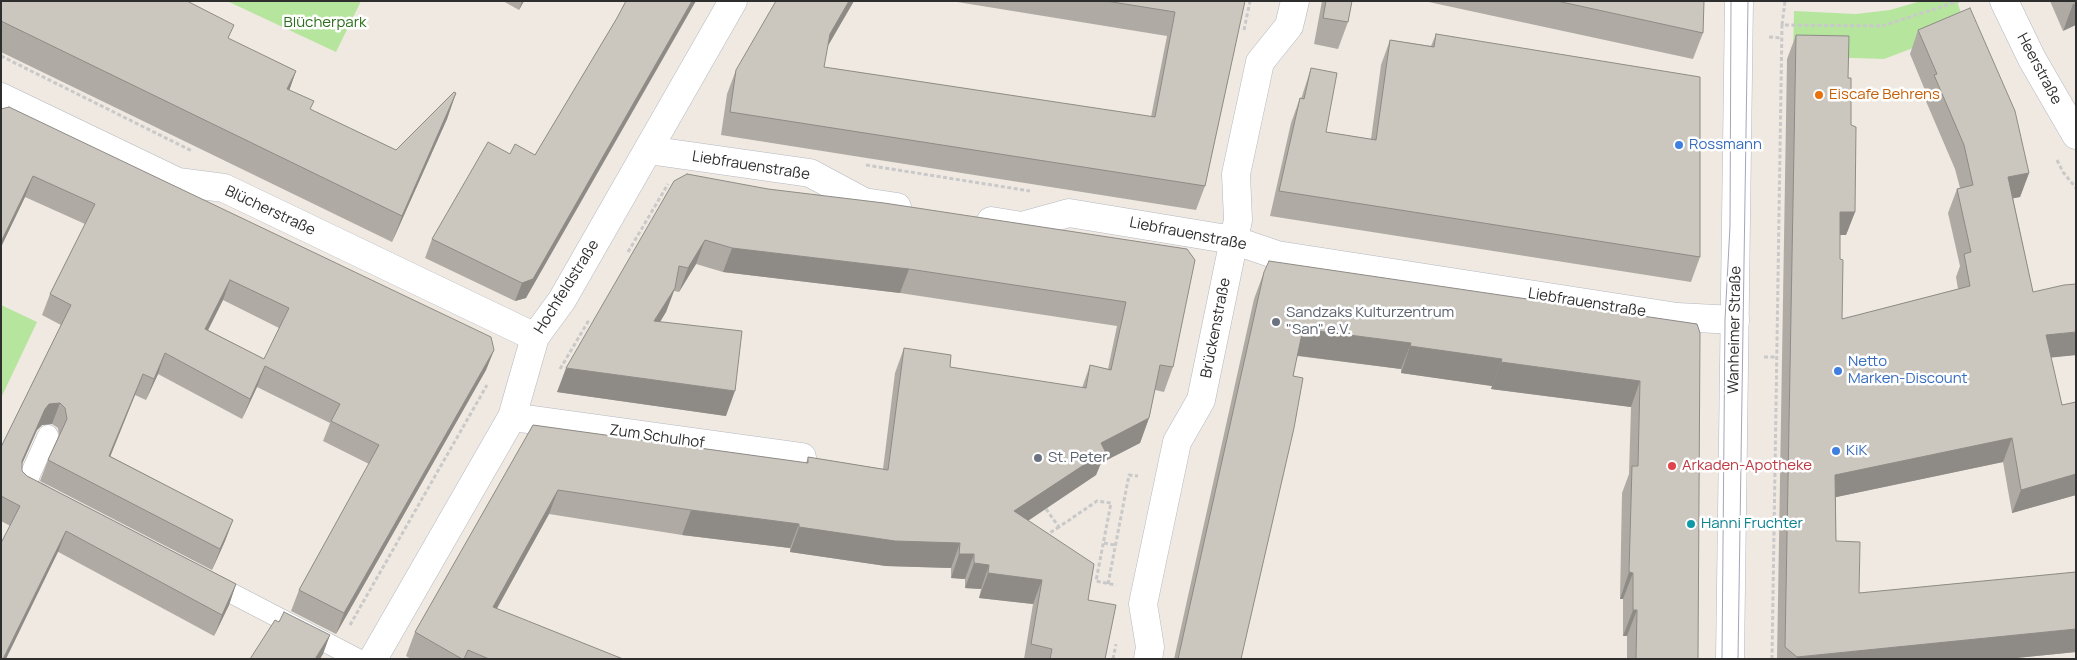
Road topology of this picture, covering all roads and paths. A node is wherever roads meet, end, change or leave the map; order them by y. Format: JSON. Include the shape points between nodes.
{"nodes":[{"id":1,"x":733,"y":1,"type":"edge"},
{"id":2,"x":1295,"y":1,"type":"edge"},
{"id":3,"x":1739,"y":1,"type":"edge"},
{"id":4,"x":1785,"y":1,"type":"edge"},
{"id":5,"x":1959,"y":1,"type":"edge"},
{"id":6,"x":2004,"y":1,"type":"edge"},
{"id":7,"x":1782,"y":25,"type":"junction"},
{"id":8,"x":1,"y":97,"type":"edge"},
{"id":9,"x":2076,"y":135,"type":"edge"},
{"id":10,"x":648,"y":150,"type":"junction"},
{"id":11,"x":664,"y":190,"type":"dead end"},
{"id":12,"x":674,"y":191,"type":"edge"},
{"id":13,"x":923,"y":211,"type":"edge"},
{"id":14,"x":963,"y":217,"type":"edge"},
{"id":15,"x":1233,"y":240,"type":"junction"},
{"id":16,"x":1736,"y":320,"type":"junction"},
{"id":17,"x":536,"y":337,"type":"junction"},
{"id":18,"x":490,"y":381,"type":"edge"},
{"id":19,"x":512,"y":417,"type":"junction"},
{"id":20,"x":48,"y":435,"type":"dead end"},
{"id":21,"x":811,"y":459,"type":"edge"},
{"id":22,"x":1137,"y":476,"type":"dead end"},
{"id":23,"x":60,"y":504,"type":"edge"},
{"id":24,"x":1046,"y":509,"type":"edge"},
{"id":25,"x":1059,"y":527,"type":"junction"},
{"id":26,"x":1044,"y":537,"type":"edge"},
{"id":27,"x":1104,"y":543,"type":"junction"},
{"id":28,"x":1115,"y":545,"type":"junction"},
{"id":29,"x":190,"y":571,"type":"edge"},
{"id":30,"x":1108,"y":584,"type":"junction"},
{"id":31,"x":1122,"y":587,"type":"dead end"},
{"id":32,"x":1117,"y":641,"type":"dead end"},
{"id":33,"x":337,"y":648,"type":"junction"},
{"id":34,"x":358,"y":659,"type":"edge"},
{"id":35,"x":373,"y":659,"type":"edge"},
{"id":36,"x":1113,"y":659,"type":"edge"},
{"id":37,"x":1148,"y":659,"type":"edge"},
{"id":38,"x":1730,"y":659,"type":"edge"},
{"id":39,"x":1772,"y":659,"type":"edge"}],
"edges":[{"from":1,"to":10,"type":"street","name":"Hochfeldstraße"},
{"from":2,"to":15,"type":"street","name":"Brückenstraße","via":[[1289,26],[1260,62],[1236,174],[1238,220]]},
{"from":3,"to":16,"type":"street","name":"Wanheimer Straße"},
{"from":4,"to":7,"type":"path"},
{"from":5,"to":7,"type":"path","via":[[1882,26]]},
{"from":6,"to":9,"type":"street","name":"Heerstraße","via":[[2032,59]]},
{"from":7,"to":39,"type":"path"},
{"from":8,"to":17,"type":"street","name":"Blücherstraße","via":[[178,182],[224,188]]},
{"from":10,"to":13,"type":"street","name":"Liebfrauenstraße","via":[[810,173],[864,202]]},
{"from":10,"to":17,"type":"street","name":"Hochfeldstraße","via":[[562,300]]},
{"from":11,"to":12,"type":"path"},
{"from":14,"to":15,"type":"street","name":"Liebfrauenstraße","via":[[1022,226],[1069,213]]},
{"from":15,"to":16,"type":"street","name":"Liebfrauenstraße","via":[[1277,255],[1677,317]]},
{"from":15,"to":37,"type":"street","name":"Brückenstraße","via":[[1201,400],[1177,442],[1145,594],[1143,604],[1150,647]]},
{"from":16,"to":38,"type":"street","name":"Wanheimer Straße"},
{"from":17,"to":19,"type":"street","name":"Hochfeldstraße"},
{"from":18,"to":33,"type":"path"},
{"from":19,"to":21,"type":"street","name":"Zum Schulhof"},
{"from":19,"to":35,"type":"street","name":"Hochfeldstraße"},
{"from":20,"to":23,"type":"lane","via":[[25,486]]},
{"from":22,"to":28,"type":"path","via":[[1129,474]]},
{"from":24,"to":25,"type":"path"},
{"from":25,"to":26,"type":"path"},
{"from":25,"to":27,"type":"path","via":[[1097,501],[1111,503]]},
{"from":27,"to":28,"type":"path"},
{"from":27,"to":30,"type":"path","via":[[1096,581]]},
{"from":28,"to":30,"type":"path"},
{"from":29,"to":33,"type":"lane"},
{"from":30,"to":31,"type":"path"},
{"from":32,"to":36,"type":"path"},
{"from":33,"to":34,"type":"lane"}]}
